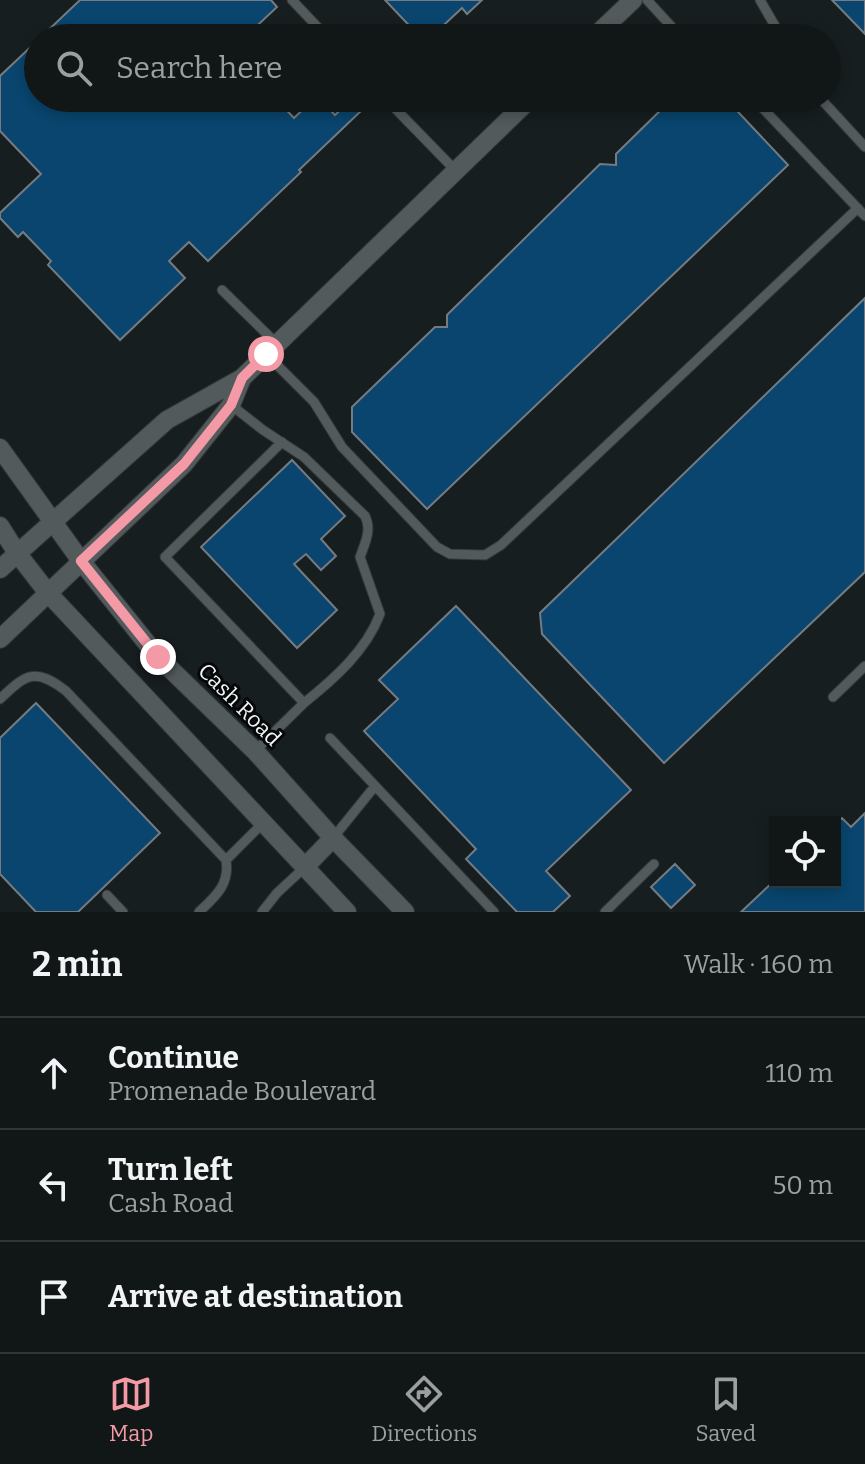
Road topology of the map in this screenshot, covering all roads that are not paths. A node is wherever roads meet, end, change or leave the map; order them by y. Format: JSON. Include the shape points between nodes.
{"nodes":[{"id":1,"x":292,"y":0,"type":"edge"},
{"id":2,"x":647,"y":0,"type":"edge"},
{"id":3,"x":760,"y":0,"type":"edge"},
{"id":4,"x":628,"y":2,"type":"edge"},
{"id":5,"x":315,"y":24,"type":"edge"},
{"id":6,"x":607,"y":24,"type":"edge"},
{"id":7,"x":669,"y":24,"type":"edge"},
{"id":8,"x":774,"y":24,"type":"edge"},
{"id":9,"x":399,"y":112,"type":"edge"},
{"id":10,"x":517,"y":112,"type":"edge"},
{"id":11,"x":766,"y":112,"type":"edge"},
{"id":12,"x":833,"y":112,"type":"edge"},
{"id":13,"x":865,"y":147,"type":"edge"},
{"id":14,"x":456,"y":171,"type":"junction"},
{"id":15,"x":861,"y":212,"type":"edge"},
{"id":16,"x":222,"y":290,"type":"dead end"},
{"id":17,"x":272,"y":349,"type":"junction"},
{"id":18,"x":242,"y":378,"type":"junction"},
{"id":19,"x":231,"y":405,"type":"junction"},
{"id":20,"x":282,"y":442,"type":"junction"},
{"id":21,"x":0,"y":448,"type":"edge"},
{"id":22,"x":52,"y":521,"type":"junction"},
{"id":23,"x":0,"y":526,"type":"edge"},
{"id":24,"x":17,"y":553,"type":"junction"},
{"id":25,"x":81,"y":561,"type":"junction"},
{"id":26,"x":0,"y":569,"type":"edge"},
{"id":27,"x":48,"y":593,"type":"junction"},
{"id":28,"x":0,"y":639,"type":"edge"},
{"id":29,"x":865,"y":666,"type":"edge"},
{"id":30,"x":833,"y":697,"type":"dead end"},
{"id":31,"x":0,"y":699,"type":"edge"},
{"id":32,"x":304,"y":703,"type":"junction"},
{"id":33,"x":330,"y":738,"type":"dead end"},
{"id":34,"x":255,"y":751,"type":"junction"},
{"id":35,"x":375,"y":786,"type":"junction"},
{"id":36,"x":263,"y":823,"type":"junction"},
{"id":37,"x":333,"y":838,"type":"junction"},
{"id":38,"x":226,"y":860,"type":"junction"},
{"id":39,"x":654,"y":864,"type":"dead end"},
{"id":40,"x":304,"y":868,"type":"junction"},
{"id":41,"x":107,"y":895,"type":"dead end"},
{"id":42,"x":123,"y":912,"type":"edge"},
{"id":43,"x":199,"y":912,"type":"edge"},
{"id":44,"x":262,"y":912,"type":"edge"},
{"id":45,"x":347,"y":912,"type":"edge"},
{"id":46,"x":405,"y":912,"type":"edge"},
{"id":47,"x":494,"y":912,"type":"edge"},
{"id":48,"x":605,"y":912,"type":"edge"}],
"edges":[{"from":1,"to":5,"type":"lane"},
{"from":2,"to":7,"type":"lane"},
{"from":3,"to":8,"type":"lane"},
{"from":4,"to":6,"type":"street"},
{"from":9,"to":14,"type":"lane"},
{"from":10,"to":14,"type":"street"},
{"from":11,"to":15,"type":"lane"},
{"from":12,"to":13,"type":"lane"},
{"from":14,"to":17,"type":"street"},
{"from":15,"to":17,"type":"lane","via":[[485,555],[450,554],[437,547],[342,447]]},
{"from":16,"to":17,"type":"lane"},
{"from":17,"to":18,"type":"street"},
{"from":18,"to":19,"type":"street"},
{"from":18,"to":22,"type":"street","via":[[167,420]]},
{"from":19,"to":20,"type":"lane"},
{"from":19,"to":25,"type":"street","via":[[184,464]]},
{"from":20,"to":32,"type":"lane","via":[[365,516],[369,525],[360,557],[380,614],[371,635]]},
{"from":20,"to":32,"type":"lane","via":[[165,557]]},
{"from":21,"to":22,"type":"street","name":"Cash Road"},
{"from":22,"to":24,"type":"street"},
{"from":22,"to":25,"type":"street","name":"Cash Road"},
{"from":23,"to":24,"type":"street"},
{"from":24,"to":26,"type":"street"},
{"from":24,"to":27,"type":"street"},
{"from":25,"to":27,"type":"street"},
{"from":25,"to":34,"type":"street","name":"Cash Road","via":[[158,657]]},
{"from":27,"to":28,"type":"street"},
{"from":27,"to":36,"type":"street"},
{"from":29,"to":30,"type":"lane"},
{"from":31,"to":38,"type":"lane","via":[[19,680],[31,676],[54,681]]},
{"from":32,"to":34,"type":"lane"},
{"from":33,"to":35,"type":"lane"},
{"from":34,"to":37,"type":"street","name":"Cash Road"},
{"from":35,"to":37,"type":"lane"},
{"from":35,"to":47,"type":"lane"},
{"from":36,"to":38,"type":"lane"},
{"from":36,"to":40,"type":"street"},
{"from":37,"to":40,"type":"street"},
{"from":37,"to":46,"type":"street","name":"Cash Road"},
{"from":38,"to":43,"type":"lane","via":[[221,891]]},
{"from":39,"to":48,"type":"lane"},
{"from":40,"to":44,"type":"lane"},
{"from":40,"to":45,"type":"street"},
{"from":41,"to":42,"type":"lane"}]}
